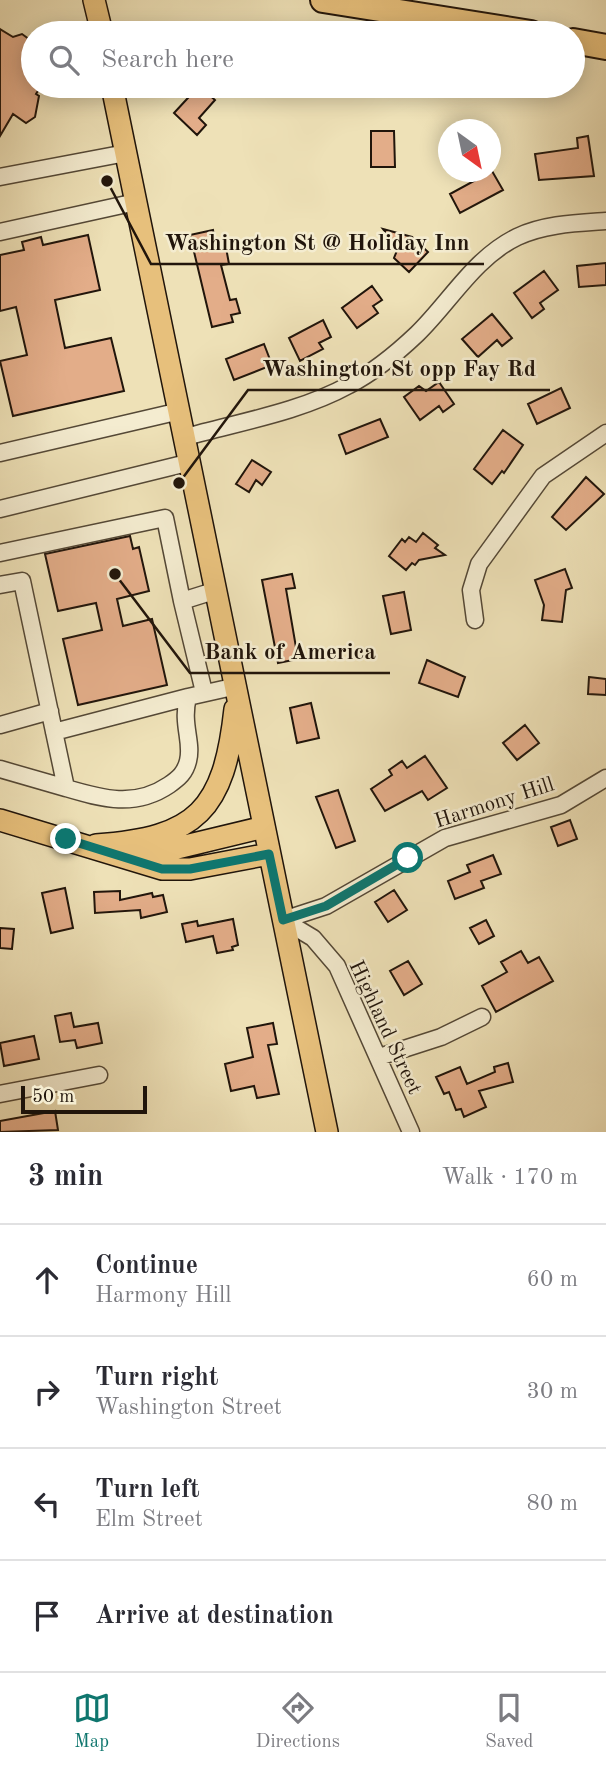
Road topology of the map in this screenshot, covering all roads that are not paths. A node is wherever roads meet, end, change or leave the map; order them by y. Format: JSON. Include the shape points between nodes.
{"nodes":[{"id":1,"x":94,"y":0,"type":"edge"},
{"id":2,"x":323,"y":0,"type":"edge"},
{"id":3,"x":99,"y":21,"type":"edge"},
{"id":4,"x":455,"y":21,"type":"edge"},
{"id":5,"x":585,"y":43,"type":"edge"},
{"id":6,"x":606,"y":47,"type":"edge"},
{"id":7,"x":115,"y":98,"type":"edge"},
{"id":8,"x":126,"y":153,"type":"junction"},
{"id":9,"x":0,"y":177,"type":"edge"},
{"id":10,"x":136,"y":202,"type":"junction"},
{"id":11,"x":606,"y":221,"type":"edge"},
{"id":12,"x":0,"y":232,"type":"edge"},
{"id":13,"x":180,"y":411,"type":"junction"},
{"id":14,"x":606,"y":433,"type":"edge"},
{"id":15,"x":186,"y":437,"type":"junction"},
{"id":16,"x":0,"y":453,"type":"edge"},
{"id":17,"x":191,"y":462,"type":"junction"},
{"id":18,"x":0,"y":509,"type":"edge"},
{"id":19,"x":0,"y":553,"type":"edge"},
{"id":20,"x":0,"y":585,"type":"edge"},
{"id":21,"x":217,"y":590,"type":"junction"},
{"id":22,"x":182,"y":601,"type":"junction"},
{"id":23,"x":475,"y":620,"type":"dead end"},
{"id":24,"x":237,"y":686,"type":"junction"},
{"id":25,"x":204,"y":692,"type":"junction"},
{"id":26,"x":188,"y":697,"type":"junction"},
{"id":27,"x":50,"y":711,"type":"junction"},
{"id":28,"x":0,"y":725,"type":"edge"},
{"id":29,"x":54,"y":732,"type":"junction"},
{"id":30,"x":0,"y":769,"type":"edge"},
{"id":31,"x":606,"y":779,"type":"edge"},
{"id":32,"x":66,"y":788,"type":"junction"},
{"id":33,"x":0,"y":820,"type":"edge"},
{"id":34,"x":264,"y":827,"type":"junction"},
{"id":35,"x":88,"y":846,"type":"junction"},
{"id":36,"x":269,"y":854,"type":"junction"},
{"id":37,"x":283,"y":920,"type":"junction"},
{"id":38,"x":482,"y":1017,"type":"dead end"},
{"id":39,"x":379,"y":1057,"type":"junction"},
{"id":40,"x":99,"y":1074,"type":"dead end"},
{"id":41,"x":0,"y":1094,"type":"edge"},
{"id":42,"x":327,"y":1132,"type":"edge"},
{"id":43,"x":411,"y":1132,"type":"edge"}],
"edges":[{"from":1,"to":3,"type":"main road"},
{"from":2,"to":4,"type":"highway"},
{"from":5,"to":6,"type":"highway"},
{"from":7,"to":8,"type":"main road"},
{"from":8,"to":9,"type":"street"},
{"from":8,"to":10,"type":"main road"},
{"from":10,"to":12,"type":"street"},
{"from":10,"to":13,"type":"main road"},
{"from":11,"to":15,"type":"street","via":[[561,225],[517,237],[465,280],[418,333],[348,386]]},
{"from":13,"to":15,"type":"main road"},
{"from":13,"to":16,"type":"street"},
{"from":14,"to":23,"type":"street","via":[[543,476],[479,564],[471,590]]},
{"from":15,"to":17,"type":"main road"},
{"from":17,"to":18,"type":"street"},
{"from":17,"to":21,"type":"main road"},
{"from":19,"to":22,"type":"street","via":[[165,518]]},
{"from":20,"to":27,"type":"street","via":[[22,581]]},
{"from":21,"to":22,"type":"street"},
{"from":21,"to":24,"type":"main road"},
{"from":22,"to":25,"type":"street"},
{"from":24,"to":25,"type":"street"},
{"from":24,"to":34,"type":"main road"},
{"from":24,"to":35,"type":"main road","via":[[225,769],[201,810],[161,837]]},
{"from":25,"to":26,"type":"street"},
{"from":26,"to":29,"type":"street"},
{"from":26,"to":32,"type":"street","via":[[183,715],[189,759],[182,776],[156,794],[127,801]]},
{"from":27,"to":28,"type":"street"},
{"from":27,"to":29,"type":"street"},
{"from":29,"to":32,"type":"street"},
{"from":30,"to":32,"type":"street"},
{"from":31,"to":37,"type":"street","name":"Harmony Hill","via":[[561,805],[445,838],[326,906]]},
{"from":33,"to":35,"type":"main road"},
{"from":34,"to":35,"type":"main road","via":[[162,849]]},
{"from":34,"to":36,"type":"main road"},
{"from":35,"to":36,"type":"main road","via":[[169,870]]},
{"from":36,"to":37,"type":"main road"},
{"from":37,"to":39,"type":"street","name":"Highland Street","via":[[329,955]]},
{"from":37,"to":42,"type":"main road"},
{"from":38,"to":39,"type":"street","via":[[441,1037]]},
{"from":39,"to":43,"type":"street","name":"Highland Street"},
{"from":40,"to":41,"type":"street"}]}
